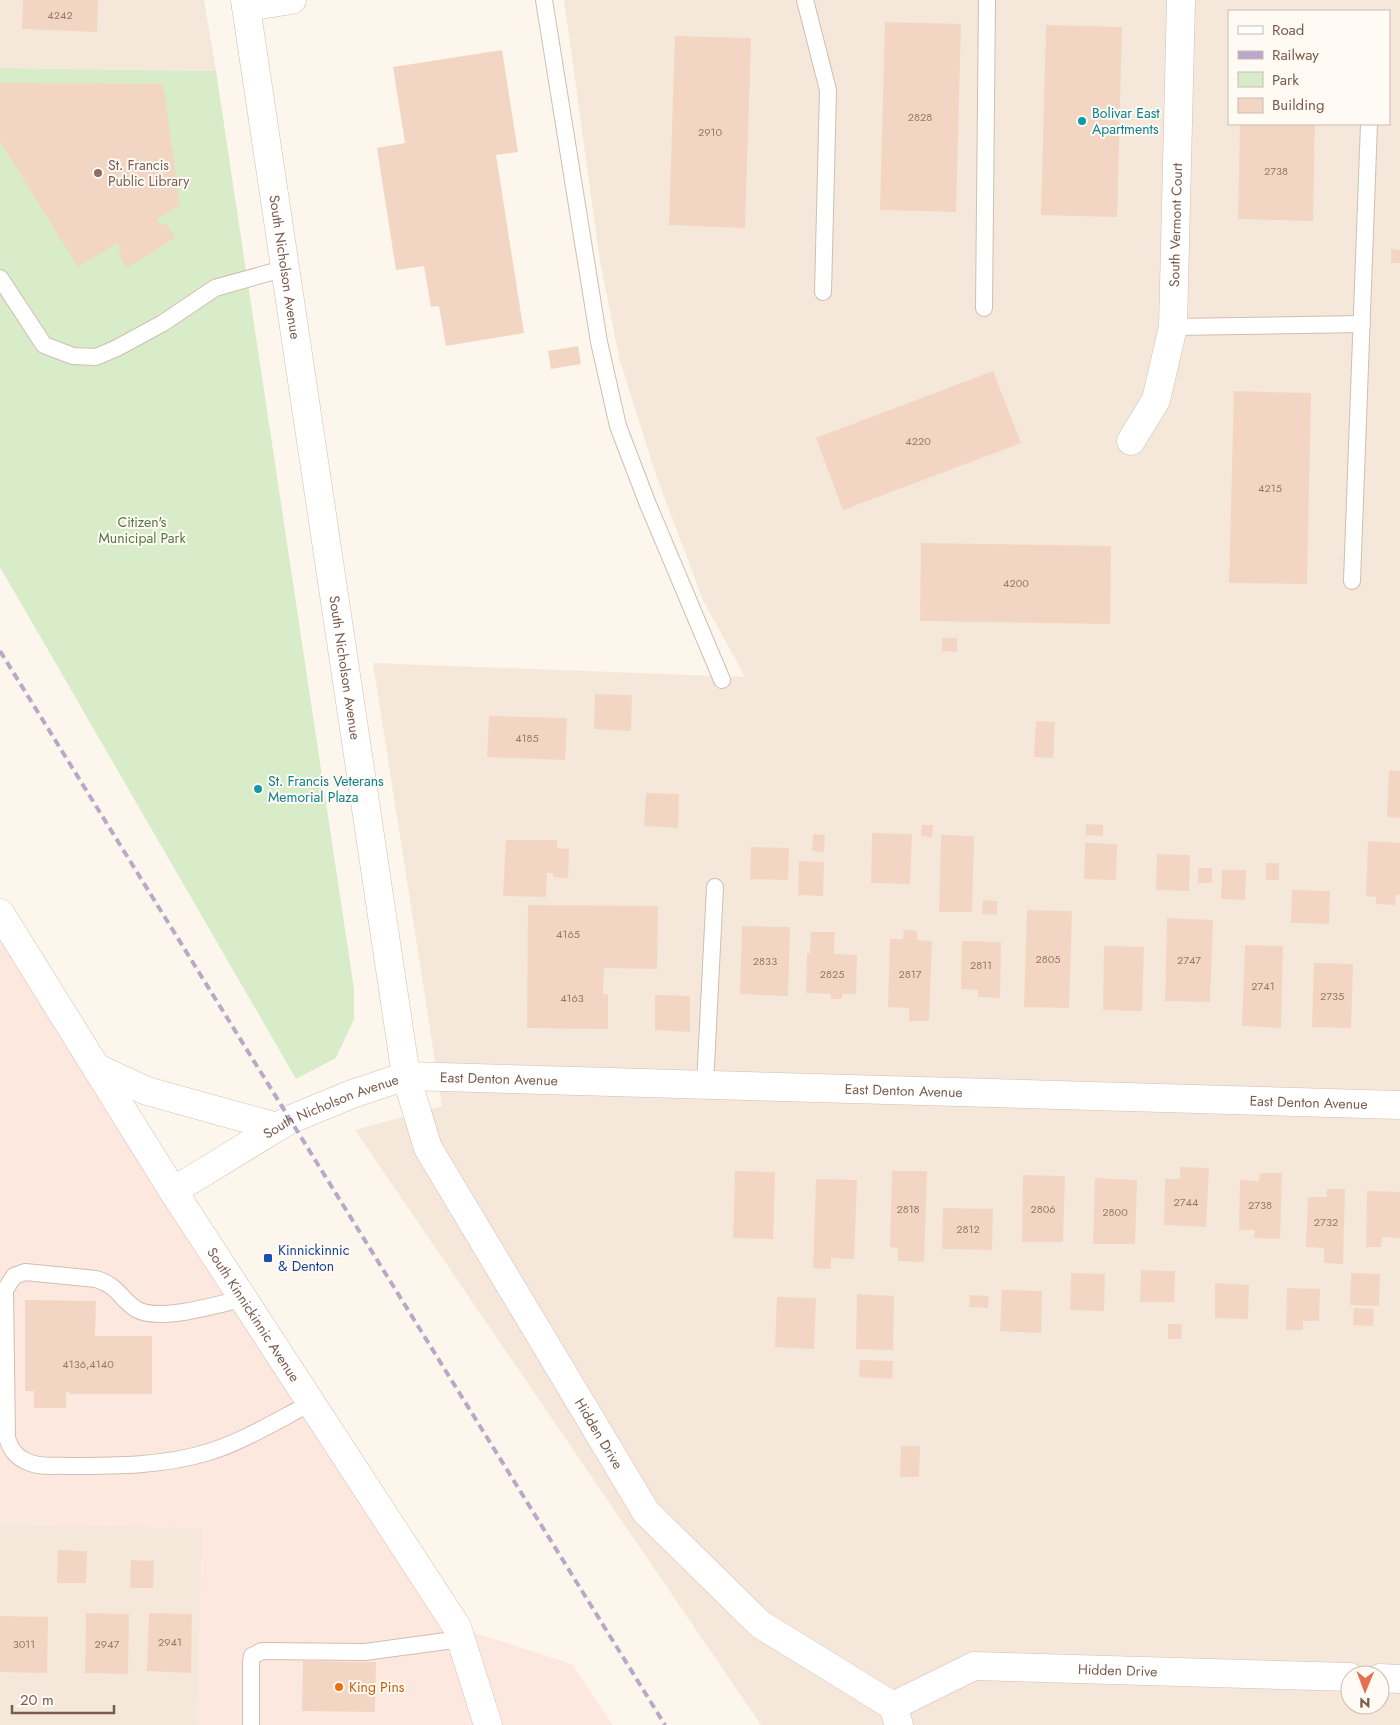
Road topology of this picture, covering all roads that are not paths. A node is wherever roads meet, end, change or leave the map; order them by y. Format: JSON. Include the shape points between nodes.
{"nodes":[{"id":1,"x":292,"y":0,"type":"edge"},
{"id":2,"x":544,"y":0,"type":"edge"},
{"id":3,"x":805,"y":0,"type":"edge"},
{"id":4,"x":987,"y":0,"type":"edge"},
{"id":5,"x":1181,"y":0,"type":"edge"},
{"id":6,"x":246,"y":4,"type":"edge"},
{"id":7,"x":1369,"y":125,"type":"edge"},
{"id":8,"x":286,"y":268,"type":"junction"},
{"id":9,"x":0,"y":278,"type":"edge"},
{"id":10,"x":823,"y":292,"type":"dead end"},
{"id":11,"x":984,"y":308,"type":"dead end"},
{"id":12,"x":1362,"y":324,"type":"junction"},
{"id":13,"x":1173,"y":327,"type":"junction"},
{"id":14,"x":1131,"y":441,"type":"dead end"},
{"id":15,"x":1352,"y":581,"type":"dead end"},
{"id":16,"x":722,"y":680,"type":"dead end"},
{"id":17,"x":715,"y":887,"type":"dead end"},
{"id":18,"x":0,"y":913,"type":"edge"},
{"id":19,"x":97,"y":1068,"type":"junction"},
{"id":20,"x":406,"y":1076,"type":"junction"},
{"id":21,"x":705,"y":1085,"type":"junction"},
{"id":22,"x":1400,"y":1105,"type":"edge"},
{"id":23,"x":277,"y":1127,"type":"junction"},
{"id":24,"x":173,"y":1191,"type":"junction"},
{"id":25,"x":243,"y":1298,"type":"junction"},
{"id":26,"x":311,"y":1403,"type":"junction"},
{"id":27,"x":461,"y":1639,"type":"junction"},
{"id":28,"x":1340,"y":1677,"type":"edge"},
{"id":29,"x":896,"y":1716,"type":"edge"},
{"id":30,"x":251,"y":1725,"type":"edge"},
{"id":31,"x":488,"y":1725,"type":"edge"}],
"edges":[{"from":1,"to":6,"type":"street"},
{"from":2,"to":16,"type":"lane","via":[[600,342],[618,426]]},
{"from":3,"to":10,"type":"lane","via":[[828,90]]},
{"from":4,"to":11,"type":"lane"},
{"from":5,"to":13,"type":"street","name":"South Vermont Court"},
{"from":6,"to":8,"type":"street","name":"South Nicholson Avenue"},
{"from":7,"to":12,"type":"lane"},
{"from":8,"to":9,"type":"lane","via":[[215,288],[164,323],[96,357],[73,356],[44,346]]},
{"from":8,"to":20,"type":"street","name":"South Nicholson Avenue"},
{"from":12,"to":13,"type":"lane"},
{"from":12,"to":15,"type":"lane"},
{"from":13,"to":14,"type":"street","name":"South Vermont Court","via":[[1156,400]]},
{"from":17,"to":21,"type":"lane"},
{"from":18,"to":19,"type":"street","name":"South Kinnickinnic Avenue"},
{"from":19,"to":23,"type":"street","via":[[147,1091]]},
{"from":19,"to":24,"type":"street","name":"South Kinnickinnic Avenue"},
{"from":20,"to":21,"type":"street","name":"East Denton Avenue"},
{"from":20,"to":23,"type":"street","name":"South Nicholson Avenue","via":[[352,1094]]},
{"from":20,"to":29,"type":"street","name":"Hidden Drive","via":[[428,1148],[646,1512],[760,1624]]},
{"from":21,"to":22,"type":"street","name":"East Denton Avenue"},
{"from":23,"to":24,"type":"street","name":"South Nicholson Avenue"},
{"from":24,"to":25,"type":"street","name":"South Kinnickinnic Avenue"},
{"from":25,"to":26,"type":"street","name":"South Kinnickinnic Avenue"},
{"from":25,"to":26,"type":"lane","via":[[171,1314],[146,1314],[102,1281],[25,1272],[14,1276],[5,1290],[7,1438],[10,1448],[22,1459],[36,1465],[155,1464],[192,1457],[233,1443]]},
{"from":26,"to":27,"type":"street","name":"South Kinnickinnic Avenue","via":[[457,1627]]},
{"from":27,"to":30,"type":"lane","via":[[365,1652],[272,1650],[256,1653],[251,1662]]},
{"from":27,"to":31,"type":"street","name":"South Kinnickinnic Avenue"},
{"from":28,"to":29,"type":"street","name":"Hidden Drive","via":[[974,1666]]}]}
